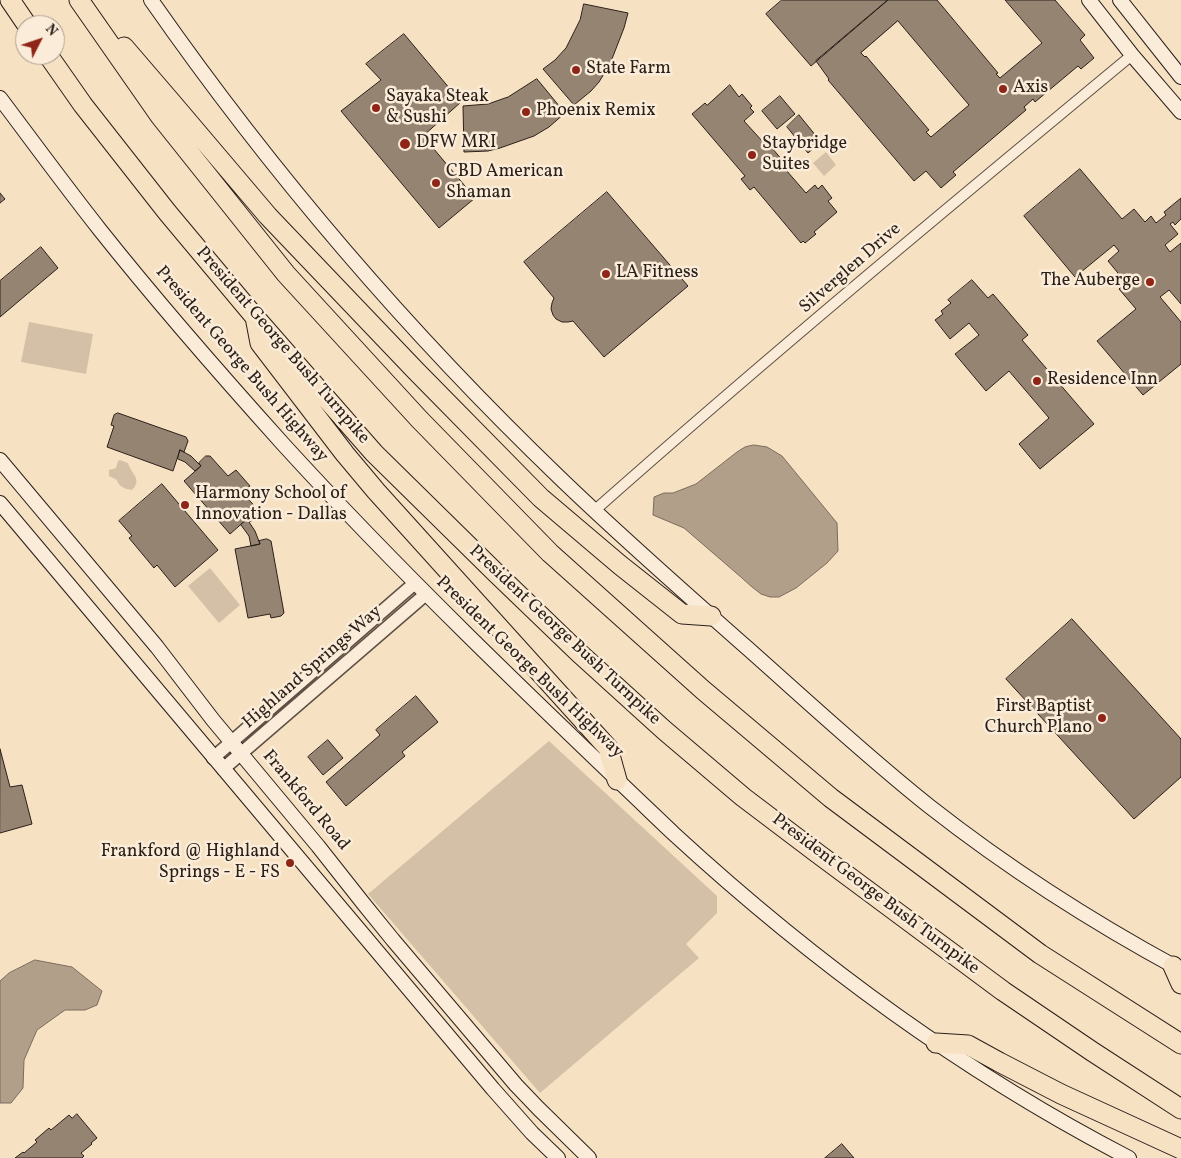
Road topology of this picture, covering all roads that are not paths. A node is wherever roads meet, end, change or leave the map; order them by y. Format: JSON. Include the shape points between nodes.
{"nodes":[{"id":1,"x":10,"y":0,"type":"edge"},
{"id":2,"x":79,"y":0,"type":"edge"},
{"id":3,"x":83,"y":0,"type":"edge"},
{"id":4,"x":152,"y":0,"type":"edge"},
{"id":5,"x":1089,"y":0,"type":"edge"},
{"id":6,"x":1120,"y":0,"type":"edge"},
{"id":7,"x":20,"y":15,"type":"edge"},
{"id":8,"x":1151,"y":39,"type":"junction"},
{"id":9,"x":1132,"y":54,"type":"junction"},
{"id":10,"x":55,"y":65,"type":"edge"},
{"id":11,"x":1181,"y":77,"type":"edge"},
{"id":12,"x":0,"y":98,"type":"edge"},
{"id":13,"x":1181,"y":112,"type":"edge"},
{"id":14,"x":254,"y":316,"type":"junction"},
{"id":15,"x":0,"y":460,"type":"edge"},
{"id":16,"x":0,"y":503,"type":"edge"},
{"id":17,"x":594,"y":511,"type":"junction"},
{"id":18,"x":415,"y":583,"type":"junction"},
{"id":19,"x":426,"y":594,"type":"junction"},
{"id":20,"x":711,"y":616,"type":"junction"},
{"id":21,"x":231,"y":742,"type":"junction"},
{"id":22,"x":241,"y":753,"type":"junction"},
{"id":23,"x":213,"y":758,"type":"junction"},
{"id":24,"x":223,"y":769,"type":"junction"},
{"id":25,"x":617,"y":780,"type":"junction"},
{"id":26,"x":1177,"y":968,"type":"edge"},
{"id":27,"x":1181,"y":984,"type":"edge"},
{"id":28,"x":936,"y":1042,"type":"junction"},
{"id":29,"x":1181,"y":1044,"type":"edge"},
{"id":30,"x":1181,"y":1109,"type":"edge"},
{"id":31,"x":1181,"y":1149,"type":"edge"},
{"id":32,"x":558,"y":1158,"type":"edge"},
{"id":33,"x":589,"y":1158,"type":"edge"},
{"id":34,"x":1129,"y":1158,"type":"edge"}],
"edges":[{"from":1,"to":7,"type":"highway"},
{"from":2,"to":29,"type":"highway","via":[[160,116],[286,274],[420,420],[550,553],[703,690],[832,798],[1040,954]]},
{"from":3,"to":20,"type":"highway","via":[[268,216],[541,498],[682,614]]},
{"from":4,"to":17,"type":"main road","via":[[217,92],[378,288],[494,413]]},
{"from":5,"to":9,"type":"main road"},
{"from":6,"to":8,"type":"main road"},
{"from":8,"to":9,"type":"main road"},
{"from":8,"to":11,"type":"main road"},
{"from":9,"to":13,"type":"main road"},
{"from":9,"to":17,"type":"street","name":"Silverglen Drive","via":[[924,227]]},
{"from":10,"to":14,"type":"highway","name":"President George Bush Turnpike","via":[[155,197]]},
{"from":12,"to":18,"type":"main road","name":"President George Bush Highway","via":[[100,230],[212,363],[307,470]]},
{"from":14,"to":25,"type":"highway","via":[[260,343],[316,418],[376,491],[608,748]]},
{"from":14,"to":30,"type":"highway","name":"President George Bush Turnpike","via":[[374,452],[496,574],[664,730],[817,853],[1003,991]]},
{"from":15,"to":21,"type":"main road","name":"Frankford Road","via":[[157,647]]},
{"from":16,"to":23,"type":"main road"},
{"from":17,"to":20,"type":"main road"},
{"from":18,"to":19,"type":"main road","name":"President George Bush Highway"},
{"from":18,"to":21,"type":"street","name":"Highland Springs Way"},
{"from":19,"to":22,"type":"street","name":"Highland Springs Way"},
{"from":19,"to":25,"type":"main road","name":"President George Bush Highway"},
{"from":20,"to":26,"type":"main road","via":[[865,752],[962,831],[1064,902]]},
{"from":21,"to":22,"type":"main road","name":"Frankford Road"},
{"from":21,"to":23,"type":"street","name":"Highland Springs Way"},
{"from":22,"to":24,"type":"street","name":"Highland Springs Way"},
{"from":22,"to":33,"type":"main road","name":"Frankford Road","via":[[516,1085]]},
{"from":23,"to":24,"type":"main road"},
{"from":24,"to":32,"type":"main road","via":[[493,1089]]},
{"from":25,"to":28,"type":"main road","name":"President George Bush Highway","via":[[706,864],[774,921],[845,978]]},
{"from":26,"to":27,"type":"highway"},
{"from":28,"to":31,"type":"highway","via":[[968,1045],[1061,1094]]},
{"from":28,"to":34,"type":"main road","name":"President George Bush Highway","via":[[1039,1108]]}]}
